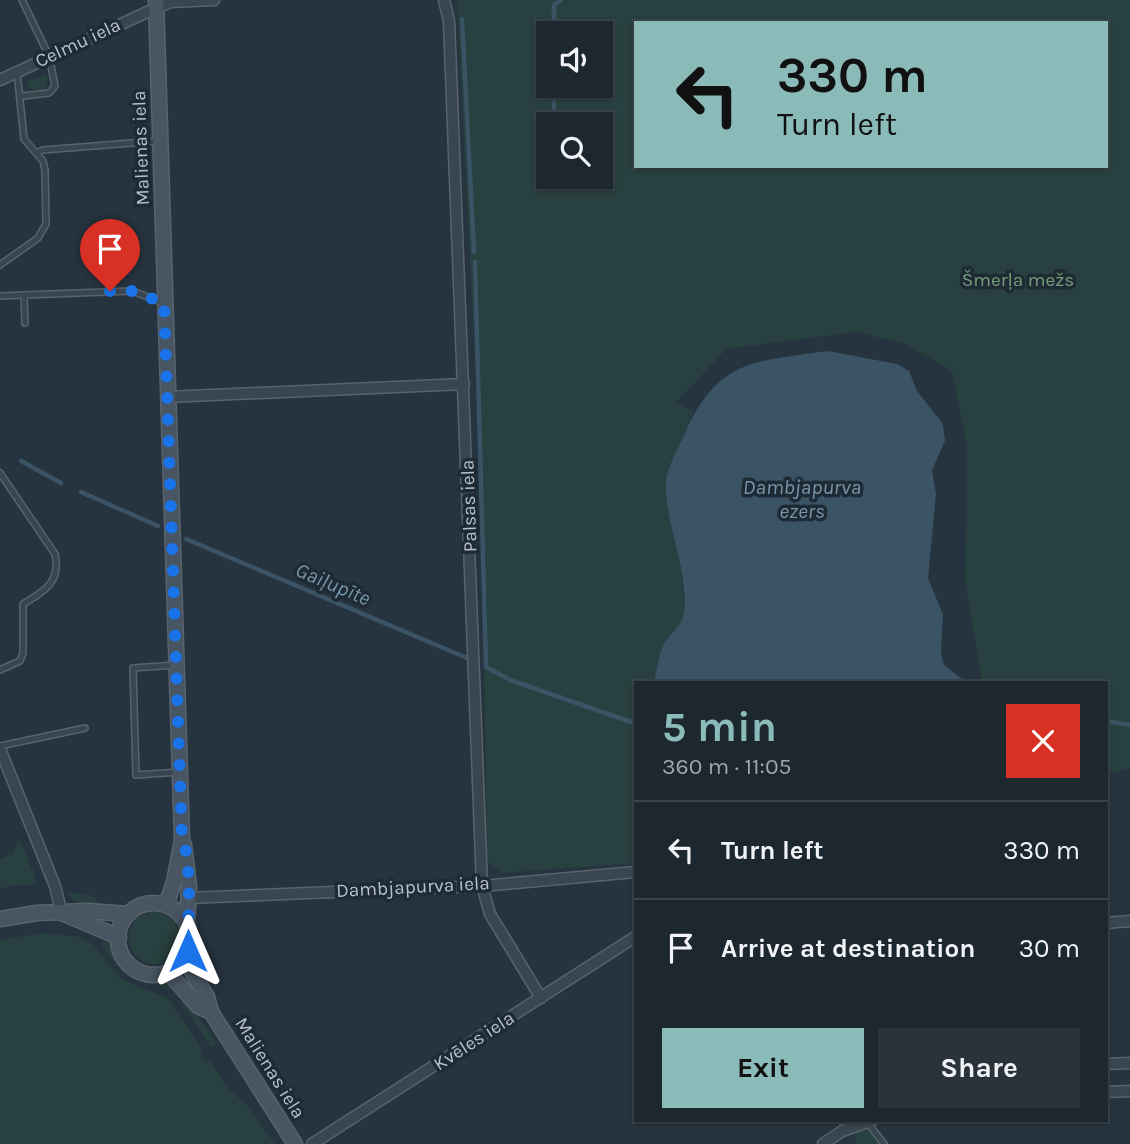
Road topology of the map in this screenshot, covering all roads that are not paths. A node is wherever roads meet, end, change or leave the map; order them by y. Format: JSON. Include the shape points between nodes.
{"nodes":[{"id":1,"x":22,"y":0,"type":"edge"},
{"id":2,"x":214,"y":0,"type":"edge"},
{"id":3,"x":444,"y":0,"type":"edge"},
{"id":4,"x":156,"y":4,"type":"edge"},
{"id":5,"x":49,"y":56,"type":"junction"},
{"id":6,"x":17,"y":72,"type":"junction"},
{"id":7,"x":0,"y":80,"type":"edge"},
{"id":8,"x":22,"y":96,"type":"junction"},
{"id":9,"x":160,"y":141,"type":"junction"},
{"id":10,"x":36,"y":153,"type":"junction"},
{"id":11,"x":0,"y":265,"type":"edge"},
{"id":12,"x":24,"y":295,"type":"junction"},
{"id":13,"x":0,"y":296,"type":"edge"},
{"id":14,"x":164,"y":303,"type":"junction"},
{"id":15,"x":25,"y":323,"type":"dead end"},
{"id":16,"x":464,"y":384,"type":"junction"},
{"id":17,"x":167,"y":397,"type":"junction"},
{"id":18,"x":0,"y":473,"type":"edge"},
{"id":19,"x":176,"y":665,"type":"junction"},
{"id":20,"x":0,"y":670,"type":"edge"},
{"id":21,"x":85,"y":729,"type":"dead end"},
{"id":22,"x":0,"y":748,"type":"edge"},
{"id":23,"x":181,"y":772,"type":"junction"},
{"id":24,"x":182,"y":840,"type":"junction"},
{"id":25,"x":634,"y":872,"type":"edge"},
{"id":26,"x":482,"y":886,"type":"junction"},
{"id":27,"x":189,"y":898,"type":"junction"},
{"id":28,"x":166,"y":905,"type":"junction"},
{"id":29,"x":62,"y":914,"type":"junction"},
{"id":30,"x":128,"y":914,"type":"junction"},
{"id":31,"x":0,"y":919,"type":"edge"},
{"id":32,"x":1130,"y":921,"type":"edge"},
{"id":33,"x":1108,"y":923,"type":"edge"},
{"id":34,"x":187,"y":926,"type":"junction"},
{"id":35,"x":118,"y":937,"type":"junction"},
{"id":36,"x":634,"y":938,"type":"edge"},
{"id":37,"x":184,"y":958,"type":"junction"},
{"id":38,"x":168,"y":972,"type":"junction"},
{"id":39,"x":541,"y":998,"type":"junction"},
{"id":40,"x":211,"y":1012,"type":"junction"},
{"id":41,"x":1130,"y":1063,"type":"edge"},
{"id":42,"x":1108,"y":1064,"type":"edge"},
{"id":43,"x":1130,"y":1091,"type":"edge"},
{"id":44,"x":1108,"y":1092,"type":"edge"},
{"id":45,"x":871,"y":1122,"type":"edge"},
{"id":46,"x":851,"y":1123,"type":"edge"},
{"id":47,"x":295,"y":1144,"type":"edge"},
{"id":48,"x":312,"y":1144,"type":"edge"},
{"id":49,"x":823,"y":1144,"type":"edge"},
{"id":50,"x":884,"y":1144,"type":"edge"}],
"edges":[{"from":1,"to":5,"type":"lane"},
{"from":2,"to":4,"type":"street"},
{"from":3,"to":16,"type":"street","name":"Palsas iela","via":[[449,21]]},
{"from":4,"to":5,"type":"street","name":"Celmu iela"},
{"from":4,"to":9,"type":"street","name":"Malienas iela"},
{"from":5,"to":6,"type":"street","name":"Celmu iela"},
{"from":5,"to":8,"type":"lane","via":[[55,86],[49,93]]},
{"from":6,"to":7,"type":"street","name":"Celmu iela"},
{"from":6,"to":8,"type":"lane"},
{"from":8,"to":10,"type":"lane","via":[[24,139]]},
{"from":9,"to":10,"type":"lane"},
{"from":9,"to":14,"type":"street","name":"Malienas iela"},
{"from":10,"to":11,"type":"lane","via":[[45,170],[44,232]]},
{"from":12,"to":13,"type":"lane"},
{"from":12,"to":14,"type":"lane","via":[[132,291]]},
{"from":12,"to":15,"type":"lane"},
{"from":14,"to":17,"type":"street","name":"Malienas iela"},
{"from":16,"to":17,"type":"street"},
{"from":16,"to":26,"type":"street","name":"Palsas iela"},
{"from":17,"to":19,"type":"street","name":"Malienas iela"},
{"from":18,"to":20,"type":"lane","via":[[55,554],[57,565],[55,581],[23,604],[20,661]]},
{"from":19,"to":23,"type":"street","name":"Malienas iela"},
{"from":19,"to":23,"type":"lane","via":[[133,668],[136,775]]},
{"from":21,"to":22,"type":"lane"},
{"from":22,"to":29,"type":"street"},
{"from":23,"to":24,"type":"street","name":"Malienas iela"},
{"from":24,"to":27,"type":"street","name":"Malienas iela"},
{"from":24,"to":28,"type":"street","name":"Malienas iela"},
{"from":25,"to":26,"type":"street","name":"Dambjapurva iela"},
{"from":26,"to":27,"type":"street","name":"Dambjapurva iela"},
{"from":26,"to":39,"type":"street","name":"Palsas iela","via":[[490,914]]},
{"from":27,"to":34,"type":"street","name":"Malienas iela"},
{"from":28,"to":30,"type":"street","via":[[144,904]]},
{"from":28,"to":34,"type":"street"},
{"from":29,"to":30,"type":"street"},
{"from":29,"to":31,"type":"street"},
{"from":29,"to":35,"type":"street"},
{"from":30,"to":35,"type":"street"},
{"from":32,"to":33,"type":"street"},
{"from":34,"to":37,"type":"street","via":[[190,942]]},
{"from":35,"to":38,"type":"street","via":[[125,960],[137,970],[153,975]]},
{"from":36,"to":39,"type":"street","name":"Kvēles iela"},
{"from":37,"to":38,"type":"street"},
{"from":37,"to":40,"type":"street","name":"Malienas iela"},
{"from":38,"to":40,"type":"street","name":"Malienas iela","via":[[198,1006]]},
{"from":39,"to":48,"type":"street","name":"Kvēles iela"},
{"from":40,"to":47,"type":"street","name":"Malienas iela"},
{"from":41,"to":42,"type":"street"},
{"from":43,"to":44,"type":"street"},
{"from":45,"to":50,"type":"lane"},
{"from":46,"to":49,"type":"street"}]}
